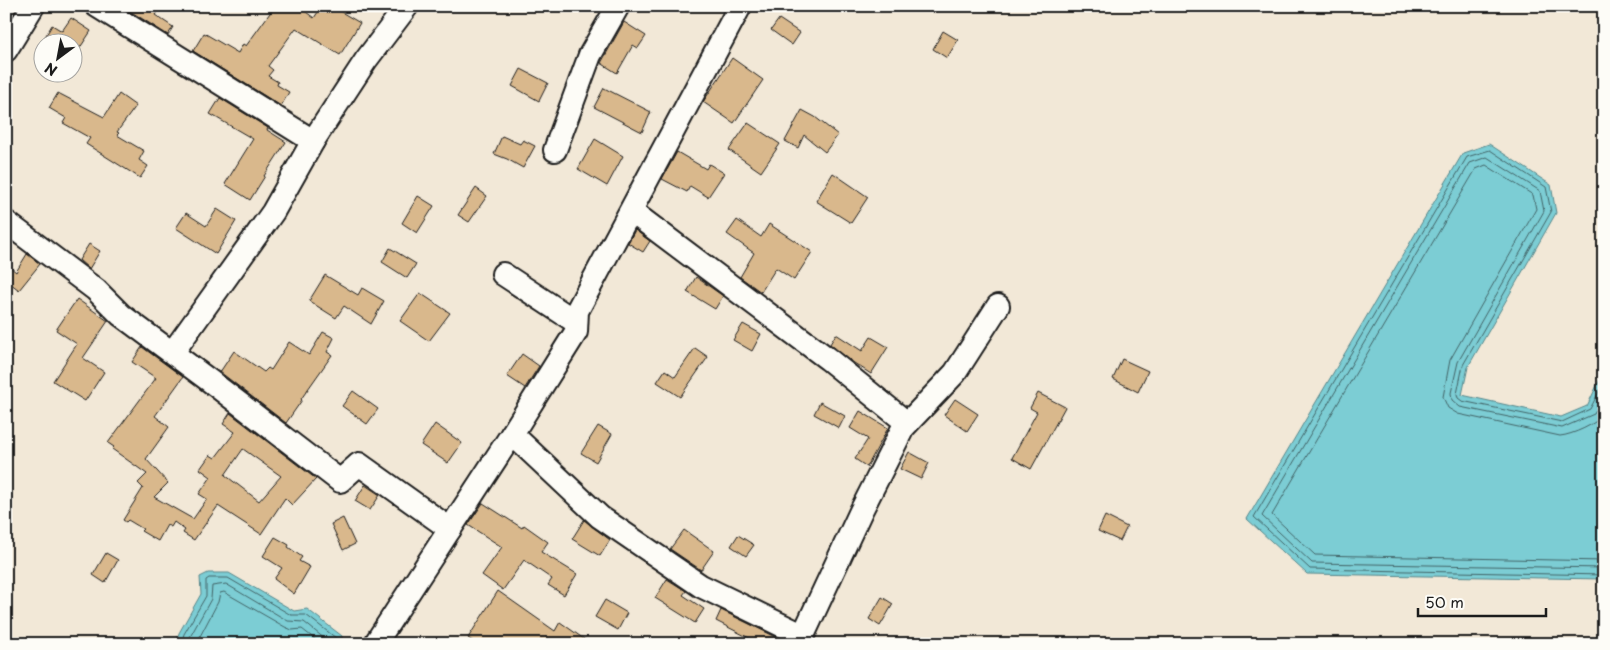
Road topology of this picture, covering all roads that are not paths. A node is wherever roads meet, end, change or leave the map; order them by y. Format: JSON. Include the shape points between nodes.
{"nodes":[{"id":1,"x":33,"y":6,"type":"edge"},
{"id":2,"x":97,"y":6,"type":"edge"},
{"id":3,"x":407,"y":6,"type":"edge"},
{"id":4,"x":618,"y":6,"type":"edge"},
{"id":5,"x":740,"y":6,"type":"edge"},
{"id":6,"x":6,"y":50,"type":"edge"},
{"id":7,"x":313,"y":141,"type":"junction"},
{"id":8,"x":555,"y":150,"type":"dead end"},
{"id":9,"x":631,"y":211,"type":"junction"},
{"id":10,"x":6,"y":222,"type":"edge"},
{"id":11,"x":503,"y":274,"type":"dead end"},
{"id":12,"x":998,"y":306,"type":"dead end"},
{"id":13,"x":576,"y":322,"type":"junction"},
{"id":14,"x":173,"y":352,"type":"junction"},
{"id":15,"x":907,"y":423,"type":"junction"},
{"id":16,"x":512,"y":434,"type":"junction"},
{"id":17,"x":450,"y":529,"type":"junction"},
{"id":18,"x":801,"y":640,"type":"edge"},
{"id":19,"x":375,"y":644,"type":"edge"}],
"edges":[{"from":1,"to":6,"type":"street"},
{"from":2,"to":7,"type":"street"},
{"from":3,"to":7,"type":"street","via":[[366,60]]},
{"from":4,"to":8,"type":"street","via":[[590,55]]},
{"from":5,"to":9,"type":"street"},
{"from":7,"to":14,"type":"street","via":[[273,212]]},
{"from":9,"to":13,"type":"street","via":[[577,311]]},
{"from":9,"to":15,"type":"street","via":[[828,359]]},
{"from":10,"to":14,"type":"street","via":[[96,290],[121,315]]},
{"from":11,"to":13,"type":"street"},
{"from":12,"to":15,"type":"street","via":[[955,373]]},
{"from":13,"to":16,"type":"street","via":[[576,332]]},
{"from":14,"to":17,"type":"street","via":[[340,482],[359,464]]},
{"from":15,"to":18,"type":"street","via":[[861,510]]},
{"from":16,"to":17,"type":"street"},
{"from":16,"to":18,"type":"street","via":[[600,517],[701,586]]},
{"from":17,"to":19,"type":"street"}]}
